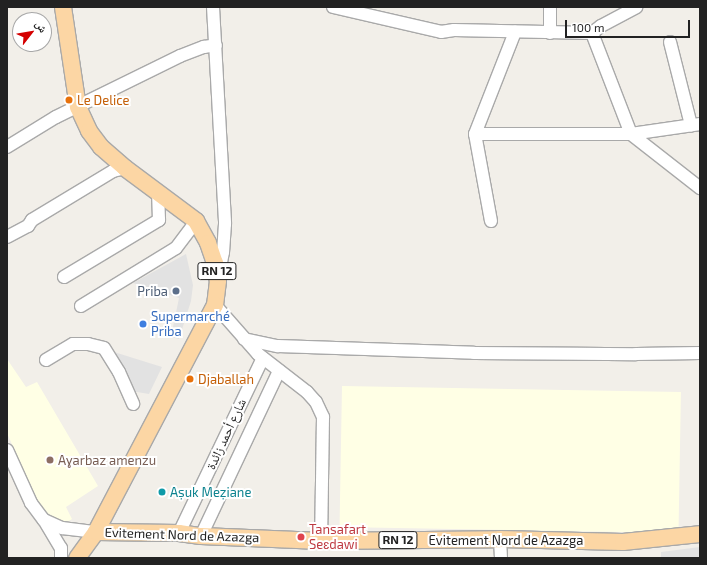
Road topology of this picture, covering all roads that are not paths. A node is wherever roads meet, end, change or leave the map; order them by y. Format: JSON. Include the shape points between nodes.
{"nodes":[{"id":1,"x":63,"y":7,"type":"edge"},
{"id":2,"x":213,"y":7,"type":"edge"},
{"id":3,"x":333,"y":7,"type":"edge"},
{"id":4,"x":550,"y":7,"type":"edge"},
{"id":5,"x":636,"y":7,"type":"edge"},
{"id":6,"x":515,"y":32,"type":"junction"},
{"id":7,"x":550,"y":33,"type":"junction"},
{"id":8,"x":592,"y":33,"type":"junction"},
{"id":9,"x":670,"y":42,"type":"dead end"},
{"id":10,"x":216,"y":45,"type":"junction"},
{"id":11,"x":78,"y":107,"type":"junction"},
{"id":12,"x":695,"y":124,"type":"edge"},
{"id":13,"x":475,"y":134,"type":"junction"},
{"id":14,"x":631,"y":134,"type":"junction"},
{"id":15,"x":7,"y":147,"type":"edge"},
{"id":16,"x":125,"y":168,"type":"junction"},
{"id":17,"x":700,"y":188,"type":"edge"},
{"id":18,"x":158,"y":193,"type":"junction"},
{"id":19,"x":196,"y":221,"type":"junction"},
{"id":20,"x":491,"y":221,"type":"dead end"},
{"id":21,"x":7,"y":237,"type":"edge"},
{"id":22,"x":64,"y":278,"type":"dead end"},
{"id":23,"x":218,"y":281,"type":"junction"},
{"id":24,"x":215,"y":305,"type":"junction"},
{"id":25,"x":80,"y":306,"type":"dead end"},
{"id":26,"x":244,"y":339,"type":"junction"},
{"id":27,"x":700,"y":353,"type":"edge"},
{"id":28,"x":263,"y":358,"type":"junction"},
{"id":29,"x":46,"y":360,"type":"dead end"},
{"id":30,"x":280,"y":371,"type":"junction"},
{"id":31,"x":133,"y":404,"type":"dead end"},
{"id":32,"x":7,"y":450,"type":"edge"},
{"id":33,"x":44,"y":520,"type":"junction"},
{"id":34,"x":96,"y":532,"type":"junction"},
{"id":35,"x":179,"y":533,"type":"junction"},
{"id":36,"x":700,"y":534,"type":"edge"},
{"id":37,"x":201,"y":536,"type":"junction"},
{"id":38,"x":500,"y":539,"type":"junction"},
{"id":39,"x":321,"y":541,"type":"junction"},
{"id":40,"x":62,"y":558,"type":"edge"},
{"id":41,"x":77,"y":558,"type":"edge"},
{"id":42,"x":501,"y":558,"type":"edge"}],
"edges":[{"from":1,"to":11,"type":"main road","number":"RN 12"},
{"from":2,"to":10,"type":"street"},
{"from":3,"to":6,"type":"street","via":[[441,32]]},
{"from":4,"to":7,"type":"street"},
{"from":5,"to":8,"type":"street"},
{"from":6,"to":7,"type":"street"},
{"from":6,"to":13,"type":"street"},
{"from":7,"to":8,"type":"street"},
{"from":8,"to":14,"type":"street"},
{"from":9,"to":12,"type":"street"},
{"from":10,"to":11,"type":"street","via":[[180,56]]},
{"from":10,"to":23,"type":"street","via":[[225,224]]},
{"from":11,"to":15,"type":"street","via":[[56,117]]},
{"from":11,"to":16,"type":"main road","number":"RN 12","via":[[89,131],[101,147]]},
{"from":12,"to":14,"type":"street"},
{"from":13,"to":14,"type":"street"},
{"from":13,"to":20,"type":"street"},
{"from":14,"to":17,"type":"street"},
{"from":16,"to":18,"type":"main road","number":"RN 12"},
{"from":16,"to":21,"type":"street","via":[[113,171]]},
{"from":18,"to":19,"type":"main road","number":"RN 12"},
{"from":18,"to":22,"type":"street","via":[[159,220]]},
{"from":19,"to":23,"type":"main road","number":"RN 12","via":[[208,243]]},
{"from":19,"to":25,"type":"street","via":[[176,248]]},
{"from":23,"to":24,"type":"main road","number":"RN 12"},
{"from":24,"to":26,"type":"street"},
{"from":24,"to":34,"type":"main road","number":"RN 12"},
{"from":26,"to":27,"type":"street","via":[[287,346],[474,353]]},
{"from":26,"to":28,"type":"street"},
{"from":28,"to":30,"type":"street"},
{"from":28,"to":35,"type":"street","name":"شارع أحمد زائدة"},
{"from":29,"to":31,"type":"street","via":[[73,344],[104,348],[119,372]]},
{"from":30,"to":37,"type":"street","name":"شارع أحمد زائدة"},
{"from":30,"to":39,"type":"street","via":[[307,392],[316,402],[323,417]]},
{"from":32,"to":33,"type":"street","via":[[31,503]]},
{"from":33,"to":34,"type":"street","via":[[62,528]]},
{"from":33,"to":40,"type":"street","via":[[61,548]]},
{"from":34,"to":35,"type":"main road","name":"Evitement Nord de Azazga","number":"RN 12"},
{"from":34,"to":41,"type":"main road","number":"RN 12"},
{"from":35,"to":37,"type":"main road","name":"Evitement Nord de Azazga","number":"RN 12"},
{"from":36,"to":38,"type":"main road","name":"Evitement Nord de Azazga","number":"RN 12","via":[[623,542]]},
{"from":37,"to":39,"type":"main road","name":"Evitement Nord de Azazga","number":"RN 12"},
{"from":38,"to":39,"type":"main road","name":"Evitement Nord de Azazga","number":"RN 12"},
{"from":38,"to":42,"type":"street"}]}
